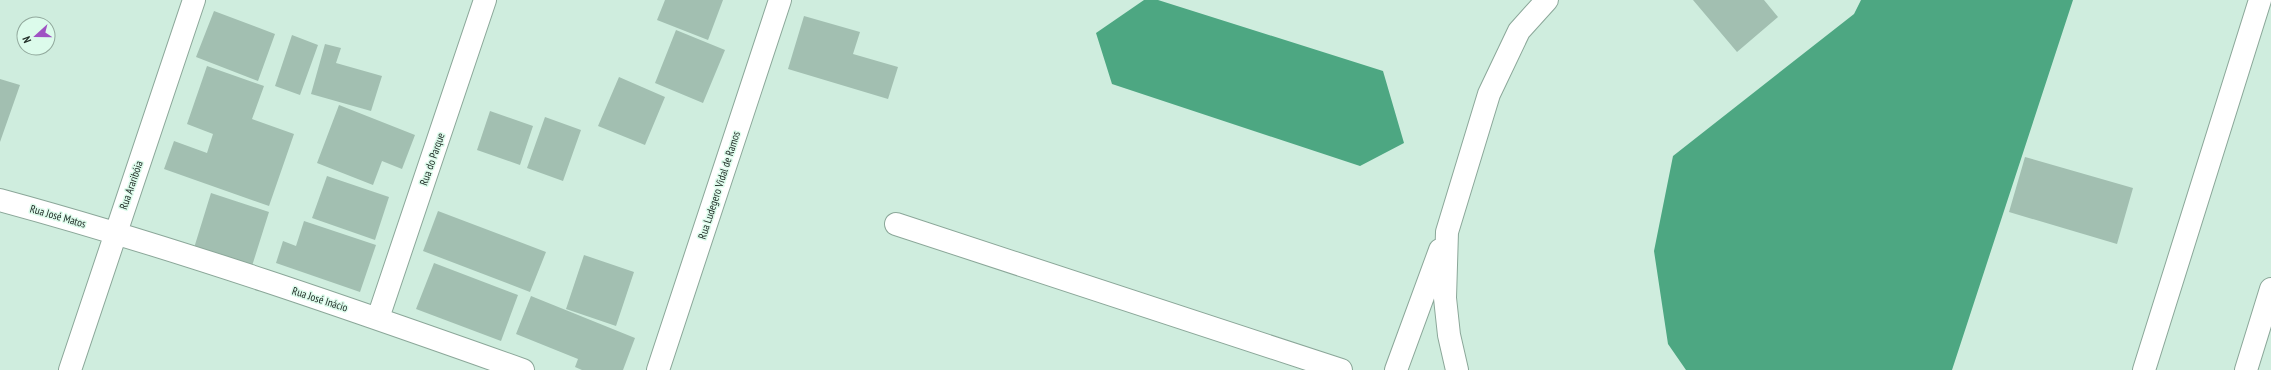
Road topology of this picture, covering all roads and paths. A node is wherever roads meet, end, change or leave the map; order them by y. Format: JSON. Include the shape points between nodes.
{"nodes":[{"id":1,"x":194,"y":0,"type":"edge"},
{"id":2,"x":486,"y":0,"type":"edge"},
{"id":3,"x":780,"y":0,"type":"edge"},
{"id":4,"x":1547,"y":0,"type":"edge"},
{"id":5,"x":2260,"y":0,"type":"edge"},
{"id":6,"x":0,"y":200,"type":"edge"},
{"id":7,"x":896,"y":224,"type":"dead end"},
{"id":8,"x":1447,"y":232,"type":"junction"},
{"id":9,"x":115,"y":233,"type":"junction"},
{"id":10,"x":2271,"y":289,"type":"edge"},
{"id":11,"x":378,"y":318,"type":"junction"},
{"id":12,"x":70,"y":370,"type":"edge"},
{"id":13,"x":524,"y":370,"type":"edge"},
{"id":14,"x":658,"y":370,"type":"edge"},
{"id":15,"x":1341,"y":370,"type":"edge"},
{"id":16,"x":1396,"y":370,"type":"edge"},
{"id":17,"x":1457,"y":370,"type":"edge"},
{"id":18,"x":2144,"y":370,"type":"edge"},
{"id":19,"x":2246,"y":370,"type":"edge"}],
"edges":[{"from":1,"to":9,"type":"street","name":"Rua Araribóia"},
{"from":2,"to":11,"type":"street","name":"Rua do Parque"},
{"from":3,"to":14,"type":"street","name":"Rua Ludegero Vidal de Ramos"},
{"from":4,"to":8,"type":"street","via":[[1519,31],[1489,94]]},
{"from":5,"to":18,"type":"street"},
{"from":6,"to":9,"type":"street","name":"Rua José Matos"},
{"from":7,"to":15,"type":"street"},
{"from":8,"to":16,"type":"street"},
{"from":8,"to":17,"type":"street","via":[[1444,298]]},
{"from":9,"to":11,"type":"street","name":"Rua José Inácio"},
{"from":9,"to":12,"type":"street","name":"Rua Araribóia"},
{"from":10,"to":19,"type":"street"},
{"from":11,"to":13,"type":"street","name":"Rua José Inácio"}]}
